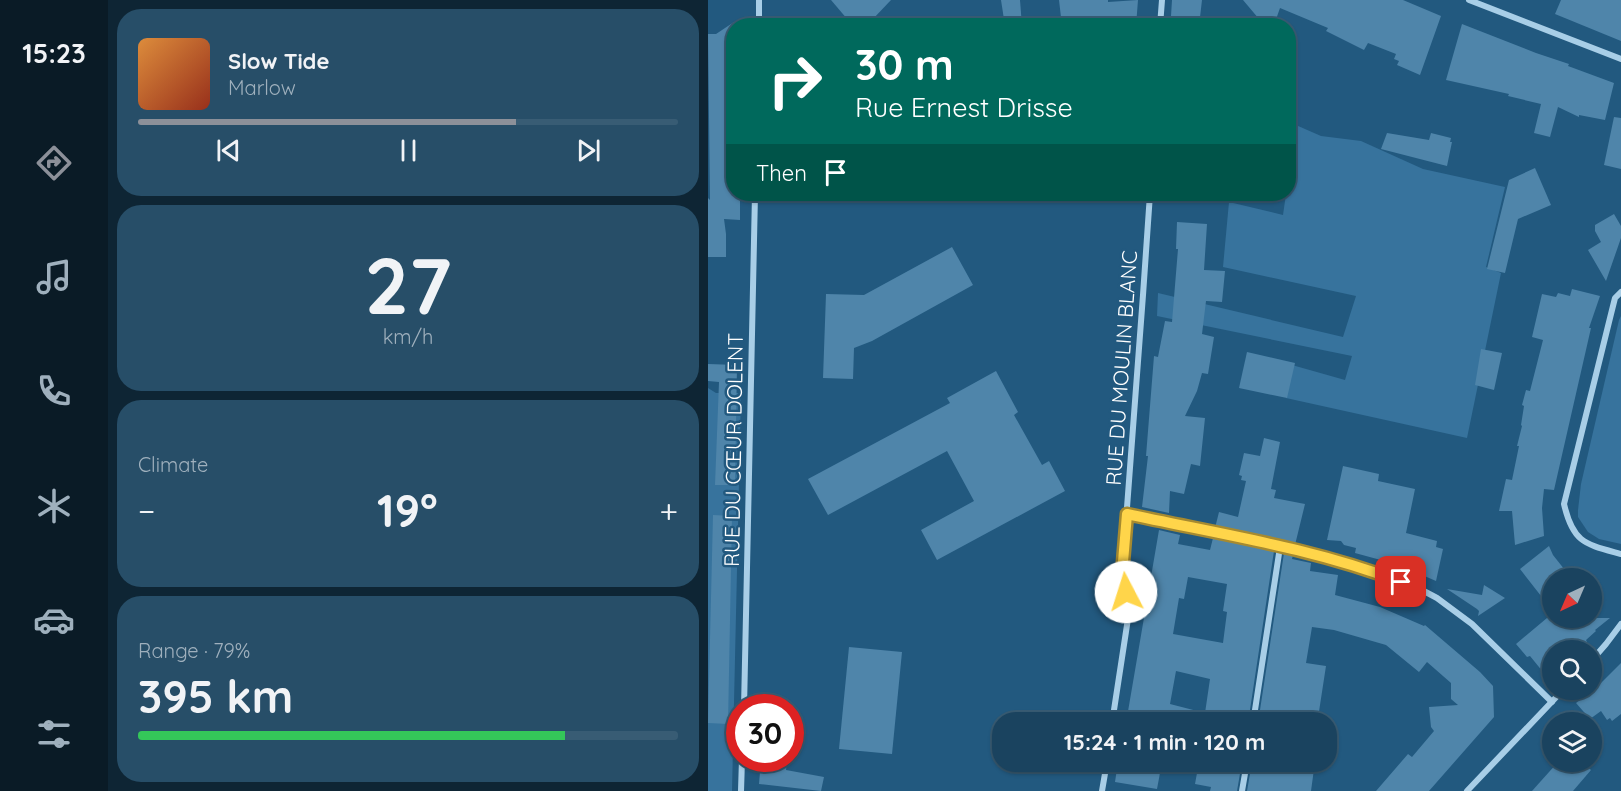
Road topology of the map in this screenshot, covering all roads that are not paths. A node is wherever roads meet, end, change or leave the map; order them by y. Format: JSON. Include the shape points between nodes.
{"nodes":[{"id":1,"x":759,"y":0,"type":"edge"},
{"id":2,"x":1162,"y":0,"type":"edge"},
{"id":3,"x":1469,"y":0,"type":"edge"},
{"id":4,"x":759,"y":18,"type":"edge"},
{"id":5,"x":1161,"y":18,"type":"edge"},
{"id":6,"x":1621,"y":59,"type":"edge"},
{"id":7,"x":755,"y":201,"type":"edge"},
{"id":8,"x":1149,"y":201,"type":"edge"},
{"id":9,"x":1621,"y":292,"type":"edge"},
{"id":10,"x":1127,"y":514,"type":"junction"},
{"id":11,"x":1280,"y":547,"type":"junction"},
{"id":12,"x":1621,"y":554,"type":"edge"},
{"id":13,"x":1621,"y":624,"type":"edge"},
{"id":14,"x":1602,"y":649,"type":"edge"},
{"id":15,"x":744,"y":694,"type":"edge"},
{"id":16,"x":1552,"y":702,"type":"joint"},
{"id":17,"x":1114,"y":712,"type":"edge"},
{"id":18,"x":1255,"y":712,"type":"edge"},
{"id":19,"x":742,"y":772,"type":"edge"},
{"id":20,"x":1105,"y":772,"type":"edge"},
{"id":21,"x":1245,"y":772,"type":"edge"},
{"id":22,"x":741,"y":791,"type":"edge"},
{"id":23,"x":1102,"y":791,"type":"edge"},
{"id":24,"x":1242,"y":791,"type":"edge"},
{"id":25,"x":1467,"y":791,"type":"edge"}],
"edges":[{"from":1,"to":4,"type":"street"},
{"from":2,"to":5,"type":"street"},
{"from":3,"to":6,"type":"street"},
{"from":7,"to":15,"type":"street","name":"RUE DU CŒUR DOLENT"},
{"from":8,"to":10,"type":"street","name":"RUE DU MOULIN BLANC"},
{"from":9,"to":12,"type":"street","via":[[1613,306],[1564,504],[1570,526],[1589,545]]},
{"from":10,"to":11,"type":"street"},
{"from":10,"to":17,"type":"street","name":"RUE DU MOULIN BLANC","via":[[1122,574],[1129,612]]},
{"from":11,"to":16,"type":"street","via":[[1377,573],[1437,598],[1472,624]]},
{"from":11,"to":18,"type":"street"},
{"from":13,"to":14,"type":"street"},
{"from":16,"to":25,"type":"street"},
{"from":19,"to":22,"type":"street"},
{"from":20,"to":23,"type":"street"},
{"from":21,"to":24,"type":"street"}]}
